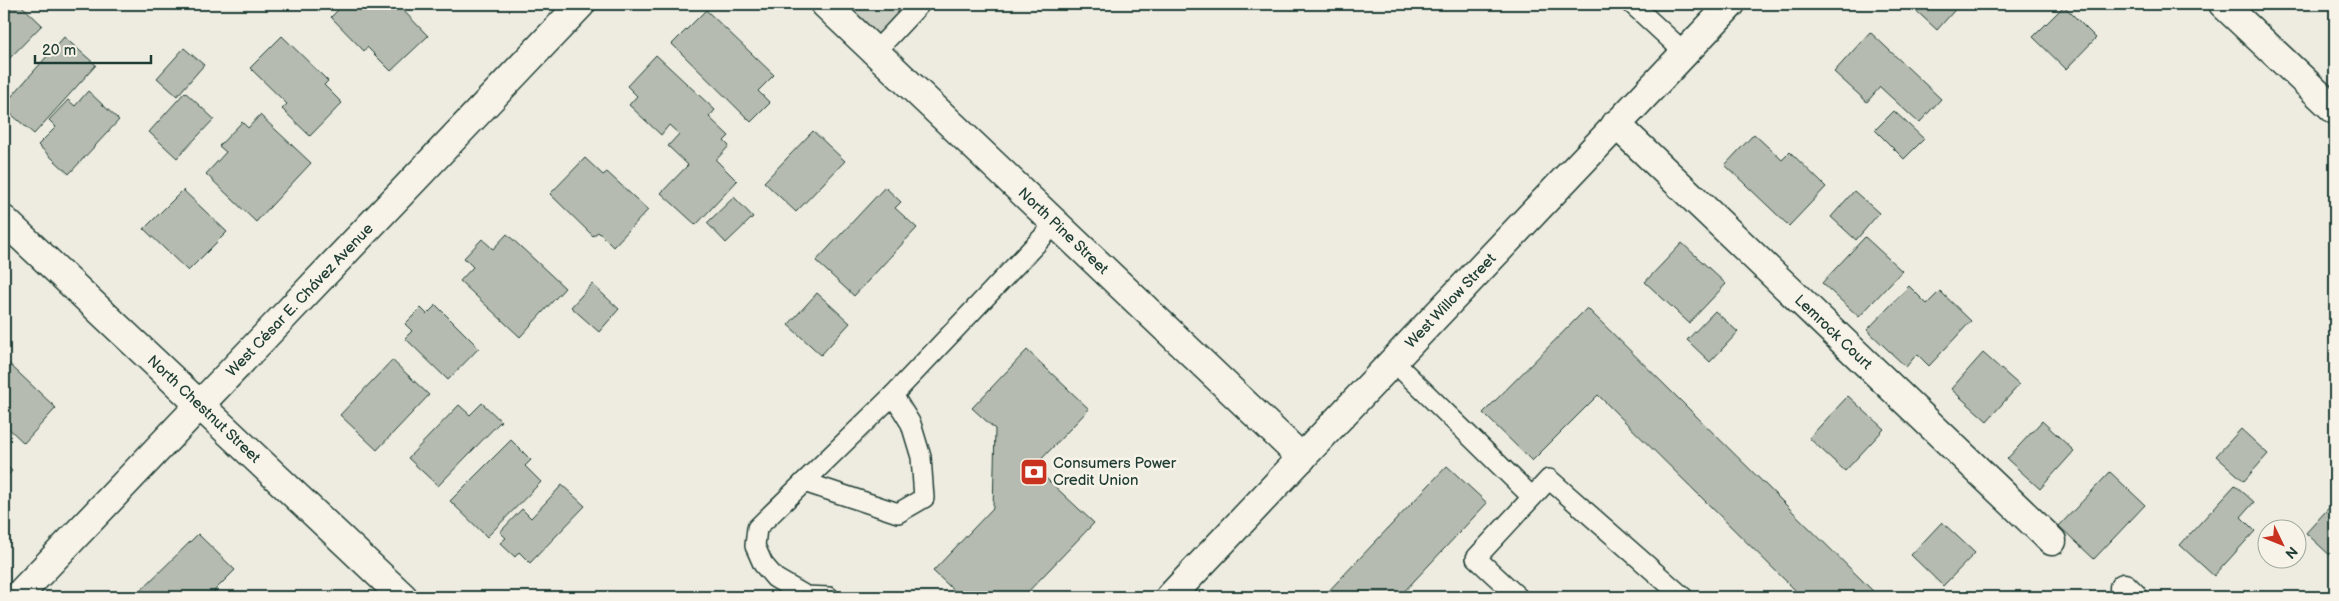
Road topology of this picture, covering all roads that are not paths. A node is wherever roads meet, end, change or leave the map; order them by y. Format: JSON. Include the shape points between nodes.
{"nodes":[{"id":1,"x":581,"y":4,"type":"edge"},
{"id":2,"x":825,"y":4,"type":"edge"},
{"id":3,"x":920,"y":4,"type":"edge"},
{"id":4,"x":1632,"y":4,"type":"edge"},
{"id":5,"x":1731,"y":4,"type":"edge"},
{"id":6,"x":2223,"y":4,"type":"edge"},
{"id":7,"x":876,"y":51,"type":"junction"},
{"id":8,"x":1684,"y":52,"type":"junction"},
{"id":9,"x":2335,"y":110,"type":"edge"},
{"id":10,"x":1616,"y":124,"type":"junction"},
{"id":11,"x":4,"y":220,"type":"edge"},
{"id":12,"x":1056,"y":223,"type":"junction"},
{"id":13,"x":1393,"y":360,"type":"junction"},
{"id":14,"x":893,"y":395,"type":"junction"},
{"id":15,"x":199,"y":406,"type":"junction"},
{"id":16,"x":1302,"y":458,"type":"junction"},
{"id":17,"x":804,"y":482,"type":"junction"},
{"id":18,"x":1532,"y":497,"type":"junction"},
{"id":19,"x":2052,"y":541,"type":"dead end"},
{"id":20,"x":17,"y":597,"type":"edge"},
{"id":21,"x":403,"y":597,"type":"edge"},
{"id":22,"x":829,"y":597,"type":"edge"},
{"id":23,"x":1170,"y":597,"type":"edge"},
{"id":24,"x":1518,"y":597,"type":"edge"},
{"id":25,"x":1683,"y":597,"type":"edge"}],
"edges":[{"from":1,"to":15,"type":"street","name":"West César E. Chávez Avenue"},
{"from":2,"to":7,"type":"street","name":"North Pine Street"},
{"from":3,"to":7,"type":"lane"},
{"from":4,"to":8,"type":"lane"},
{"from":5,"to":8,"type":"street","name":"West Willow Street"},
{"from":6,"to":9,"type":"street"},
{"from":7,"to":12,"type":"street","name":"North Pine Street"},
{"from":8,"to":10,"type":"street","name":"West Willow Street"},
{"from":10,"to":13,"type":"street","name":"West Willow Street"},
{"from":10,"to":19,"type":"street","name":"Lemrock Court"},
{"from":11,"to":15,"type":"street","name":"North Chestnut Street"},
{"from":12,"to":14,"type":"lane"},
{"from":12,"to":16,"type":"street","name":"North Pine Street"},
{"from":13,"to":16,"type":"street","name":"West Willow Street"},
{"from":13,"to":18,"type":"lane"},
{"from":14,"to":17,"type":"lane"},
{"from":14,"to":17,"type":"lane","via":[[911,424],[921,456],[924,498],[898,513]]},
{"from":15,"to":20,"type":"street","name":"West César E. Chávez Avenue"},
{"from":15,"to":21,"type":"street","name":"North Chestnut Street"},
{"from":16,"to":23,"type":"street","name":"West Willow Street"},
{"from":17,"to":22,"type":"lane","via":[[757,528],[755,546],[774,578],[806,596]]},
{"from":18,"to":24,"type":"lane","via":[[1476,558]]},
{"from":18,"to":25,"type":"lane","via":[[1549,479]]}]}
